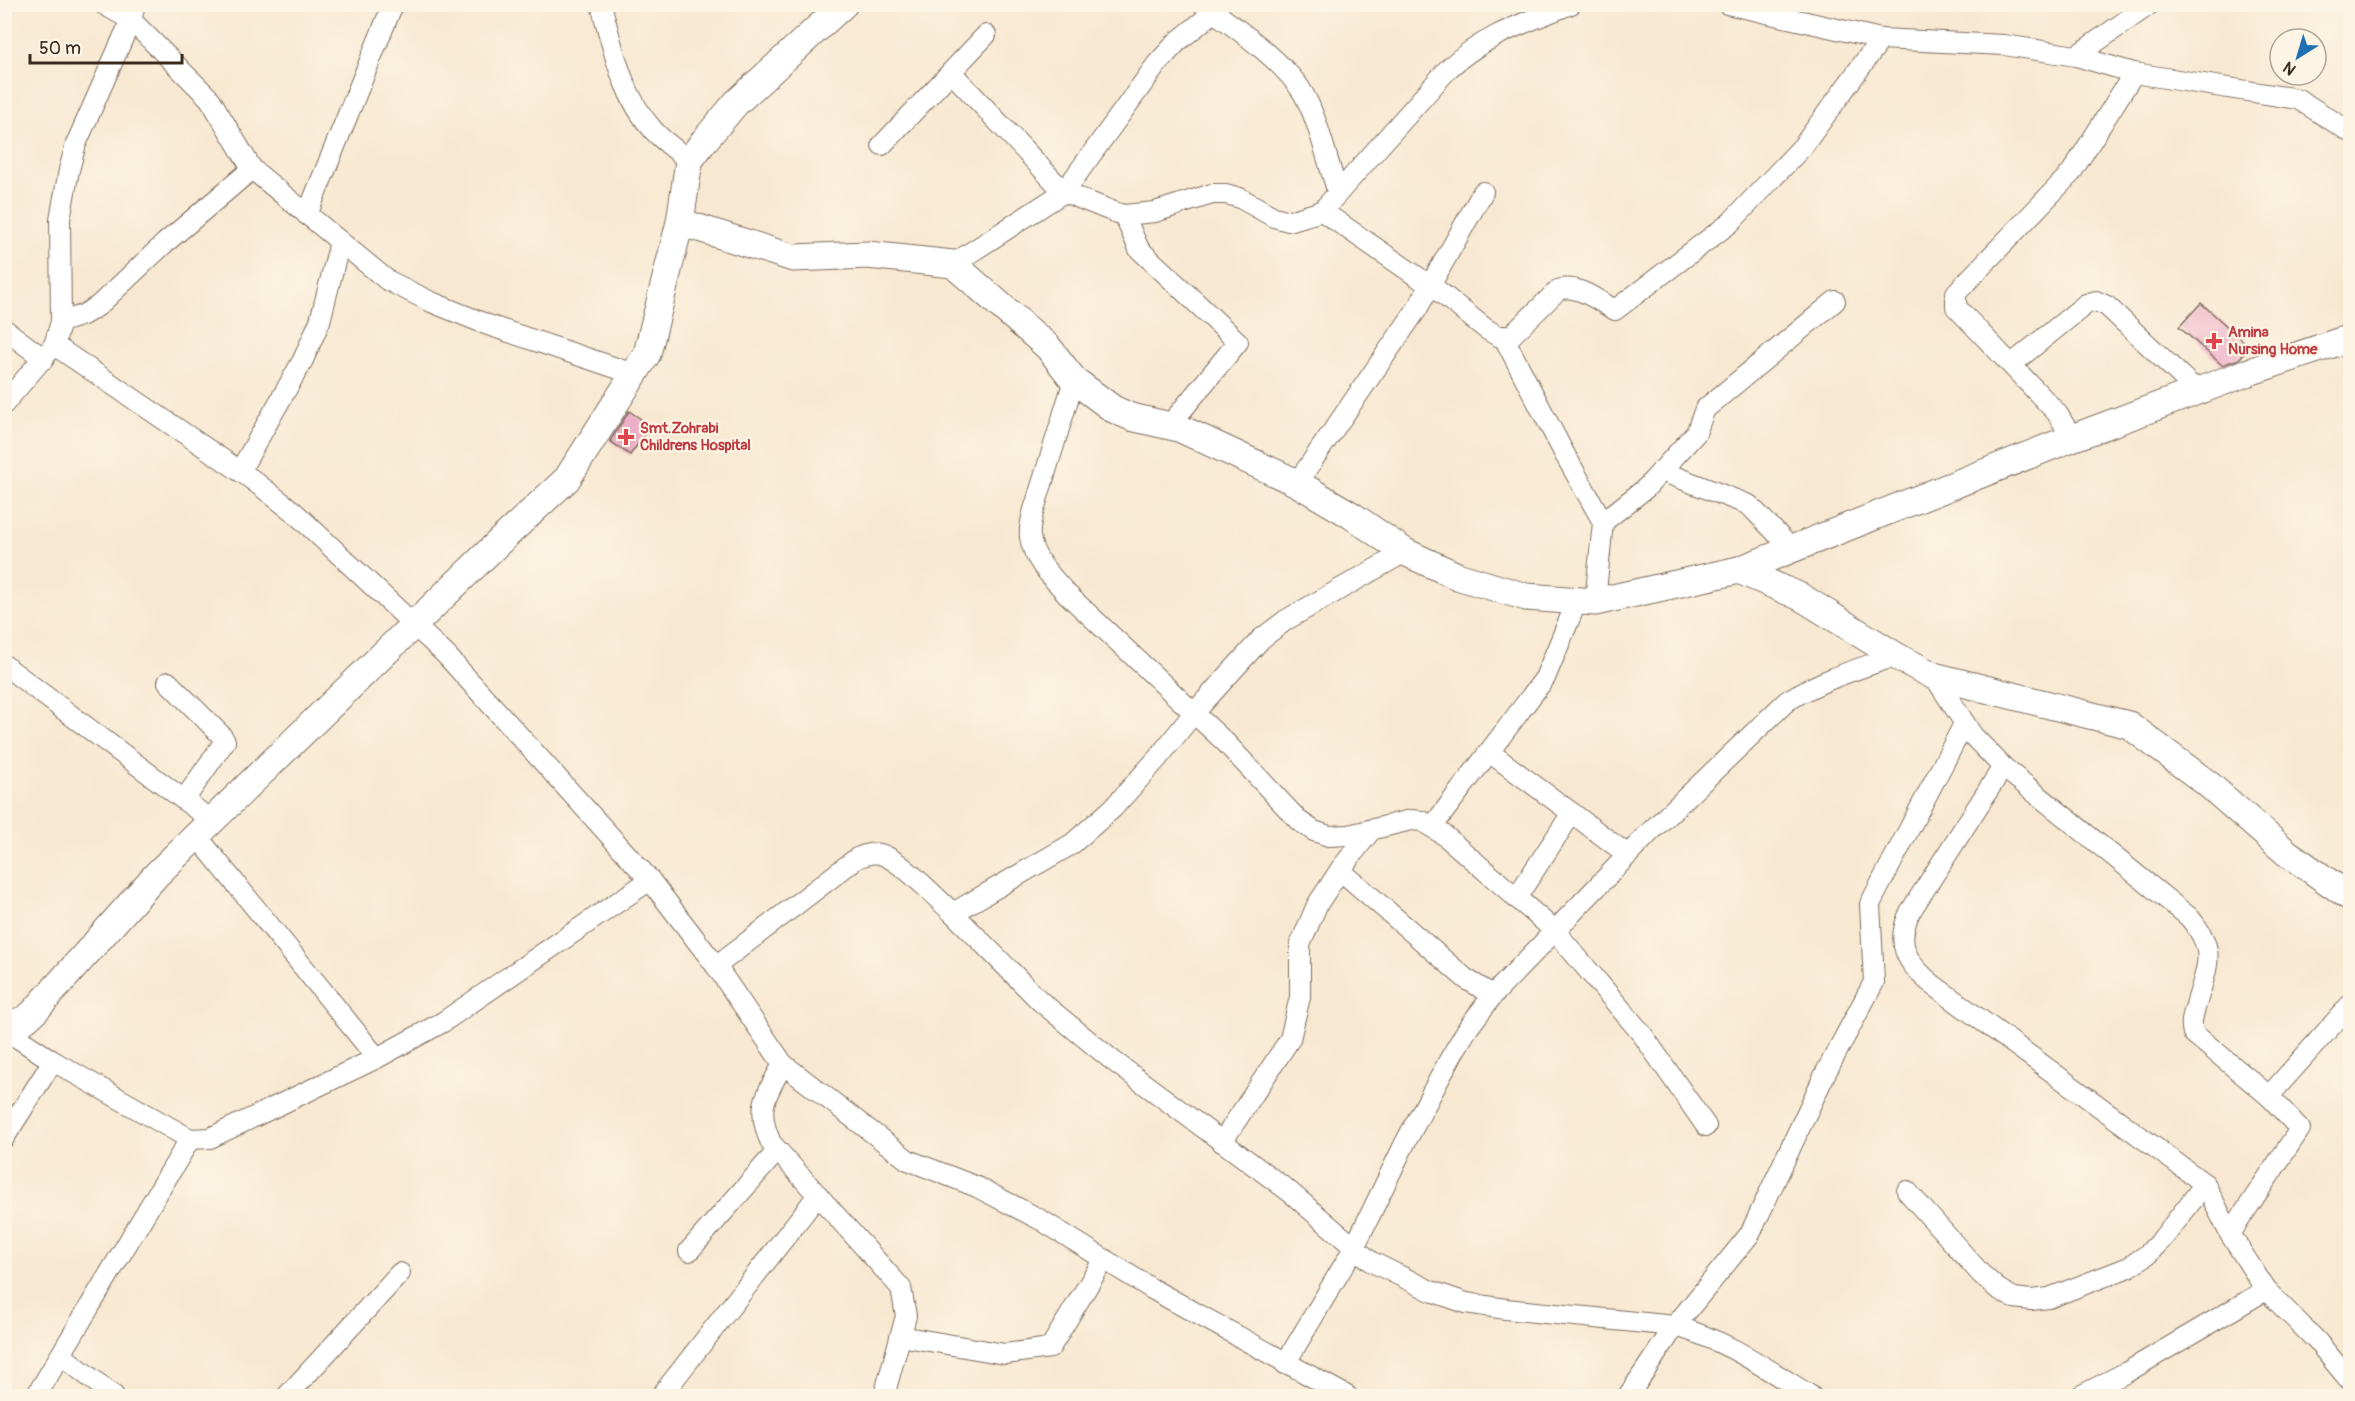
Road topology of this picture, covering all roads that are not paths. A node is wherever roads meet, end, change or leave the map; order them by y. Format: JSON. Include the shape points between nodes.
{"nodes":[{"id":1,"x":103,"y":4,"type":"edge"},
{"id":2,"x":393,"y":4,"type":"edge"},
{"id":3,"x":601,"y":4,"type":"edge"},
{"id":4,"x":844,"y":4,"type":"edge"},
{"id":5,"x":1571,"y":4,"type":"edge"},
{"id":6,"x":1727,"y":4,"type":"edge"},
{"id":7,"x":2150,"y":4,"type":"edge"},
{"id":8,"x":1212,"y":7,"type":"edge"},
{"id":9,"x":133,"y":12,"type":"edge"},
{"id":10,"x":986,"y":36,"type":"dead end"},
{"id":11,"x":1881,"y":39,"type":"junction"},
{"id":12,"x":2076,"y":56,"type":"junction"},
{"id":13,"x":952,"y":73,"type":"junction"},
{"id":14,"x":2134,"y":73,"type":"junction"},
{"id":15,"x":2350,"y":132,"type":"edge"},
{"id":16,"x":882,"y":145,"type":"dead end"},
{"id":17,"x":690,"y":161,"type":"junction"},
{"id":18,"x":252,"y":169,"type":"junction"},
{"id":19,"x":1064,"y":192,"type":"junction"},
{"id":20,"x":1483,"y":192,"type":"dead end"},
{"id":21,"x":1338,"y":193,"type":"junction"},
{"id":22,"x":1322,"y":211,"type":"junction"},
{"id":23,"x":307,"y":215,"type":"junction"},
{"id":24,"x":1124,"y":215,"type":"junction"},
{"id":25,"x":680,"y":222,"type":"junction"},
{"id":26,"x":340,"y":242,"type":"junction"},
{"id":27,"x":952,"y":264,"type":"junction"},
{"id":28,"x":1429,"y":285,"type":"junction"},
{"id":29,"x":1835,"y":301,"type":"dead end"},
{"id":30,"x":61,"y":322,"type":"junction"},
{"id":31,"x":4,"y":329,"type":"edge"},
{"id":32,"x":1503,"y":336,"type":"junction"},
{"id":33,"x":2350,"y":338,"type":"edge"},
{"id":34,"x":49,"y":352,"type":"junction"},
{"id":35,"x":2012,"y":364,"type":"junction"},
{"id":36,"x":634,"y":374,"type":"junction"},
{"id":37,"x":1074,"y":380,"type":"junction"},
{"id":38,"x":2198,"y":392,"type":"junction"},
{"id":39,"x":4,"y":404,"type":"edge"},
{"id":40,"x":1169,"y":426,"type":"junction"},
{"id":41,"x":2072,"y":438,"type":"junction"},
{"id":42,"x":240,"y":471,"type":"junction"},
{"id":43,"x":1661,"y":471,"type":"junction"},
{"id":44,"x":1297,"y":483,"type":"junction"},
{"id":45,"x":1603,"y":522,"type":"junction"},
{"id":46,"x":1792,"y":549,"type":"junction"},
{"id":47,"x":1405,"y":552,"type":"junction"},
{"id":48,"x":1739,"y":570,"type":"junction"},
{"id":49,"x":1586,"y":602,"type":"junction"},
{"id":50,"x":414,"y":625,"type":"junction"},
{"id":51,"x":1896,"y":657,"type":"junction"},
{"id":52,"x":4,"y":665,"type":"edge"},
{"id":53,"x":1934,"y":676,"type":"junction"},
{"id":54,"x":168,"y":682,"type":"dead end"},
{"id":55,"x":1193,"y":714,"type":"junction"},
{"id":56,"x":1964,"y":724,"type":"junction"},
{"id":57,"x":1489,"y":752,"type":"junction"},
{"id":58,"x":2003,"y":767,"type":"junction"},
{"id":59,"x":184,"y":800,"type":"junction"},
{"id":60,"x":1572,"y":813,"type":"junction"},
{"id":61,"x":1433,"y":826,"type":"junction"},
{"id":62,"x":204,"y":828,"type":"junction"},
{"id":63,"x":1372,"y":829,"type":"junction"},
{"id":64,"x":1628,"y":855,"type":"junction"},
{"id":65,"x":1340,"y":870,"type":"junction"},
{"id":66,"x":650,"y":880,"type":"junction"},
{"id":67,"x":2350,"y":897,"type":"edge"},
{"id":68,"x":1516,"y":898,"type":"junction"},
{"id":69,"x":953,"y":914,"type":"junction"},
{"id":70,"x":1555,"y":931,"type":"junction"},
{"id":71,"x":716,"y":966,"type":"junction"},
{"id":72,"x":1493,"y":995,"type":"junction"},
{"id":73,"x":2350,"y":1005,"type":"edge"},
{"id":74,"x":4,"y":1027,"type":"edge"},
{"id":75,"x":377,"y":1058,"type":"junction"},
{"id":76,"x":53,"y":1061,"type":"junction"},
{"id":77,"x":783,"y":1064,"type":"junction"},
{"id":78,"x":2269,"y":1096,"type":"junction"},
{"id":79,"x":1706,"y":1126,"type":"dead end"},
{"id":80,"x":4,"y":1138,"type":"edge"},
{"id":81,"x":190,"y":1139,"type":"junction"},
{"id":82,"x":1222,"y":1142,"type":"junction"},
{"id":83,"x":777,"y":1151,"type":"junction"},
{"id":84,"x":2205,"y":1184,"type":"junction"},
{"id":85,"x":1907,"y":1191,"type":"dead end"},
{"id":86,"x":818,"y":1195,"type":"junction"},
{"id":87,"x":2230,"y":1234,"type":"junction"},
{"id":88,"x":1354,"y":1248,"type":"junction"},
{"id":89,"x":689,"y":1251,"type":"dead end"},
{"id":90,"x":1104,"y":1259,"type":"junction"},
{"id":91,"x":400,"y":1273,"type":"dead end"},
{"id":92,"x":2266,"y":1290,"type":"junction"},
{"id":93,"x":1675,"y":1326,"type":"junction"},
{"id":94,"x":900,"y":1336,"type":"junction"},
{"id":95,"x":61,"y":1355,"type":"junction"},
{"id":96,"x":1286,"y":1364,"type":"junction"},
{"id":97,"x":2350,"y":1381,"type":"edge"},
{"id":98,"x":36,"y":1396,"type":"edge"},
{"id":99,"x":114,"y":1396,"type":"edge"},
{"id":100,"x":287,"y":1396,"type":"edge"},
{"id":101,"x":661,"y":1396,"type":"edge"},
{"id":102,"x":884,"y":1396,"type":"edge"},
{"id":103,"x":1347,"y":1396,"type":"edge"},
{"id":104,"x":1628,"y":1396,"type":"edge"},
{"id":105,"x":1811,"y":1396,"type":"edge"},
{"id":106,"x":2080,"y":1396,"type":"edge"}],
"edges":[{"from":1,"to":9,"type":"street"},
{"from":2,"to":23,"type":"street"},
{"from":3,"to":17,"type":"street","via":[[619,72],[634,103],[654,131]]},
{"from":4,"to":17,"type":"street","via":[[736,103]]},
{"from":5,"to":21,"type":"street","via":[[1506,30],[1465,53]]},
{"from":6,"to":11,"type":"street"},
{"from":7,"to":12,"type":"street"},
{"from":8,"to":19,"type":"street","via":[[1157,64]]},
{"from":8,"to":21,"type":"street","via":[[1292,78],[1304,94]]},
{"from":9,"to":18,"type":"street","via":[[210,99]]},
{"from":9,"to":30,"type":"street","via":[[76,144],[69,170],[60,219]]},
{"from":10,"to":13,"type":"street"},
{"from":11,"to":12,"type":"street","via":[[2004,45]]},
{"from":11,"to":32,"type":"street","via":[[1803,146],[1730,223],[1615,310],[1566,287],[1557,291],[1511,336]]},
{"from":12,"to":14,"type":"street"},
{"from":13,"to":16,"type":"street"},
{"from":13,"to":19,"type":"street"},
{"from":14,"to":15,"type":"street","via":[[2298,99]]},
{"from":14,"to":35,"type":"street","via":[[2071,173],[1956,293],[1956,307]]},
{"from":17,"to":25,"type":"street"},
{"from":18,"to":23,"type":"street"},
{"from":18,"to":30,"type":"street","via":[[98,306]]},
{"from":19,"to":24,"type":"street"},
{"from":19,"to":27,"type":"street"},
{"from":20,"to":28,"type":"street"},
{"from":21,"to":22,"type":"street"},
{"from":22,"to":24,"type":"street","via":[[1289,220],[1274,217],[1240,198],[1212,194],[1155,212]]},
{"from":22,"to":28,"type":"street"},
{"from":23,"to":26,"type":"street"},
{"from":24,"to":40,"type":"street","via":[[1139,249],[1238,342]]},
{"from":25,"to":27,"type":"street","via":[[793,258],[868,255]]},
{"from":25,"to":36,"type":"street","via":[[647,354]]},
{"from":26,"to":36,"type":"street","via":[[387,280],[429,301]]},
{"from":26,"to":42,"type":"street","via":[[320,321],[303,360]]},
{"from":27,"to":37,"type":"street","via":[[1048,347]]},
{"from":28,"to":32,"type":"street","via":[[1486,329]]},
{"from":28,"to":44,"type":"street","via":[[1399,338]]},
{"from":29,"to":43,"type":"street","via":[[1705,409],[1696,433]]},
{"from":30,"to":34,"type":"street"},
{"from":31,"to":34,"type":"street"},
{"from":32,"to":45,"type":"street"},
{"from":33,"to":38,"type":"street"},
{"from":34,"to":39,"type":"street"},
{"from":34,"to":42,"type":"street"},
{"from":35,"to":38,"type":"street","via":[[2071,315],[2096,301],[2107,306]]},
{"from":35,"to":41,"type":"street","via":[[2057,413]]},
{"from":36,"to":50,"type":"street","via":[[567,479]]},
{"from":37,"to":40,"type":"street","via":[[1113,409]]},
{"from":37,"to":55,"type":"street","via":[[1032,513],[1029,536],[1033,549],[1067,594]]},
{"from":38,"to":41,"type":"street"},
{"from":40,"to":44,"type":"street"},
{"from":41,"to":46,"type":"street"},
{"from":42,"to":50,"type":"street","via":[[294,512]]},
{"from":43,"to":45,"type":"street"},
{"from":43,"to":46,"type":"street","via":[[1749,505]]},
{"from":44,"to":47,"type":"street"},
{"from":45,"to":49,"type":"street"},
{"from":46,"to":48,"type":"street"},
{"from":47,"to":49,"type":"street","via":[[1457,576],[1526,597]]},
{"from":47,"to":55,"type":"street","via":[[1278,626],[1261,639]]},
{"from":48,"to":49,"type":"street"},
{"from":48,"to":51,"type":"street","via":[[1801,597]]},
{"from":49,"to":57,"type":"street","via":[[1545,678]]},
{"from":50,"to":62,"type":"street"},
{"from":50,"to":66,"type":"street","via":[[446,655]]},
{"from":51,"to":53,"type":"street"},
{"from":51,"to":64,"type":"street","via":[[1830,678],[1786,701]]},
{"from":52,"to":59,"type":"street"},
{"from":53,"to":56,"type":"street"},
{"from":53,"to":67,"type":"street","via":[[2128,725],[2208,784],[2287,853]]},
{"from":54,"to":59,"type":"street","via":[[225,741]]},
{"from":55,"to":63,"type":"street","via":[[1306,826],[1329,836]]},
{"from":55,"to":69,"type":"street","via":[[1113,808],[1072,844]]},
{"from":56,"to":58,"type":"street"},
{"from":56,"to":93,"type":"street","via":[[1870,904],[1874,982],[1825,1074],[1750,1234]]},
{"from":57,"to":60,"type":"street"},
{"from":57,"to":61,"type":"street"},
{"from":58,"to":78,"type":"street","via":[[2189,917],[2207,944],[2208,963],[2190,1026],[2193,1033]]},
{"from":58,"to":84,"type":"street","via":[[1903,926],[1902,938],[1910,962],[1932,984]]},
{"from":59,"to":62,"type":"street"},
{"from":60,"to":64,"type":"street"},
{"from":60,"to":68,"type":"street"},
{"from":61,"to":63,"type":"street","via":[[1411,820]]},
{"from":61,"to":68,"type":"street"},
{"from":62,"to":74,"type":"street","via":[[157,874],[34,1012],[25,1020]]},
{"from":62,"to":75,"type":"street"},
{"from":63,"to":65,"type":"street"},
{"from":64,"to":70,"type":"street"},
{"from":65,"to":72,"type":"street","via":[[1466,979]]},
{"from":65,"to":82,"type":"street","via":[[1317,905],[1300,945],[1300,997],[1290,1039]]},
{"from":66,"to":71,"type":"street"},
{"from":66,"to":75,"type":"street","via":[[443,1022]]},
{"from":68,"to":70,"type":"street"},
{"from":69,"to":71,"type":"street","via":[[896,861],[869,854],[857,858]]},
{"from":69,"to":82,"type":"street","via":[[1040,1000],[1112,1060]]},
{"from":70,"to":72,"type":"street"},
{"from":70,"to":79,"type":"street","via":[[1642,1034]]},
{"from":71,"to":77,"type":"street"},
{"from":72,"to":88,"type":"street","via":[[1452,1055]]},
{"from":73,"to":78,"type":"street"},
{"from":74,"to":76,"type":"street"},
{"from":75,"to":81,"type":"street","via":[[210,1138]]},
{"from":76,"to":80,"type":"street"},
{"from":76,"to":81,"type":"street"},
{"from":77,"to":83,"type":"street","via":[[762,1103],[764,1128]]},
{"from":77,"to":90,"type":"street","via":[[908,1160],[1023,1210]]},
{"from":78,"to":87,"type":"street","via":[[2300,1129]]},
{"from":81,"to":95,"type":"street"},
{"from":82,"to":88,"type":"street","via":[[1290,1192]]},
{"from":83,"to":86,"type":"street"},
{"from":83,"to":89,"type":"street"},
{"from":84,"to":85,"type":"street","via":[[2163,1238],[2129,1267],[2049,1298],[2031,1300],[2014,1298],[1998,1290]]},
{"from":84,"to":87,"type":"street"},
{"from":86,"to":94,"type":"street","via":[[901,1288],[906,1316]]},
{"from":86,"to":101,"type":"street"},
{"from":87,"to":92,"type":"street"},
{"from":88,"to":93,"type":"street","via":[[1370,1261],[1466,1303]]},
{"from":88,"to":96,"type":"street"},
{"from":90,"to":94,"type":"street","via":[[1050,1348],[1005,1354]]},
{"from":90,"to":96,"type":"street"},
{"from":91,"to":100,"type":"street"},
{"from":92,"to":97,"type":"street"},
{"from":92,"to":106,"type":"street"},
{"from":93,"to":104,"type":"street"},
{"from":93,"to":105,"type":"street","via":[[1723,1342]]},
{"from":94,"to":102,"type":"street"},
{"from":95,"to":98,"type":"street"},
{"from":95,"to":99,"type":"street"},
{"from":96,"to":103,"type":"street"}]}
